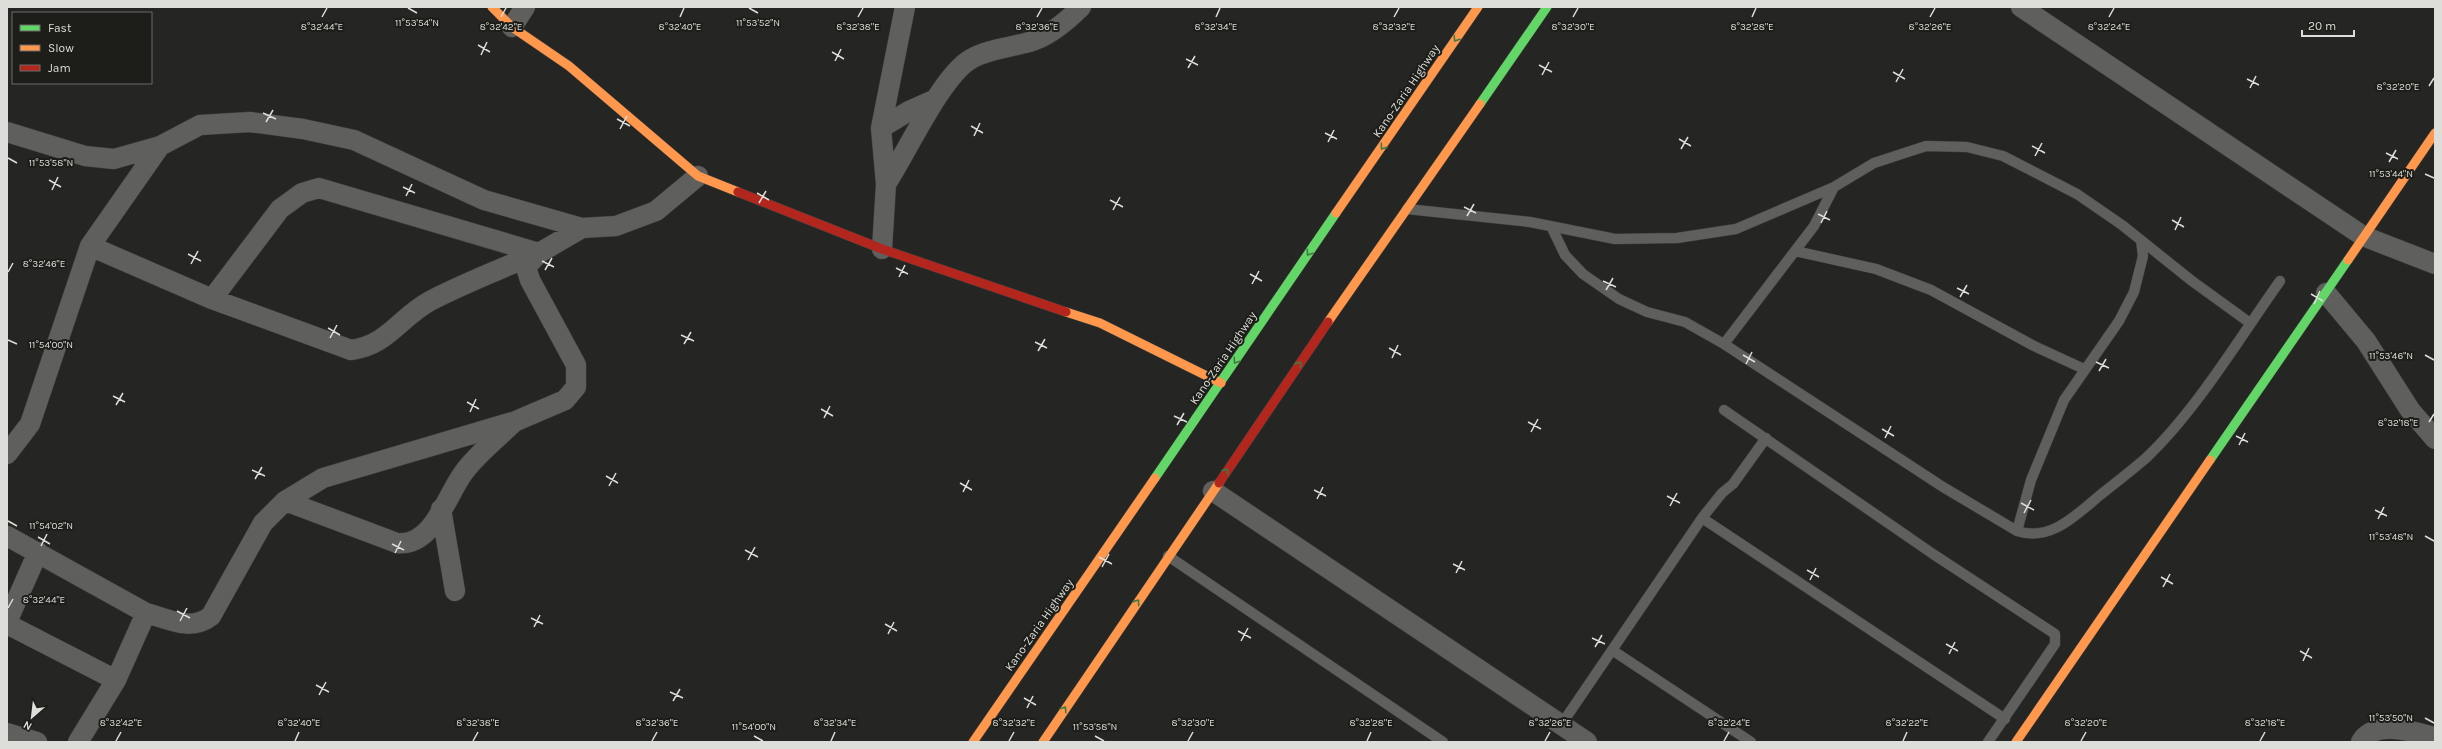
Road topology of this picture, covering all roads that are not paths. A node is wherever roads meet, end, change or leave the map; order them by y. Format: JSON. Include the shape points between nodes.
{"nodes":[{"id":1,"x":492,"y":7,"type":"edge"},
{"id":2,"x":524,"y":7,"type":"edge"},
{"id":3,"x":905,"y":7,"type":"edge"},
{"id":4,"x":1081,"y":7,"type":"edge"},
{"id":5,"x":1478,"y":7,"type":"edge"},
{"id":6,"x":1547,"y":7,"type":"edge"},
{"id":7,"x":2021,"y":7,"type":"edge"},
{"id":8,"x":512,"y":27,"type":"junction"},
{"id":9,"x":936,"y":99,"type":"junction"},
{"id":10,"x":882,"y":128,"type":"junction"},
{"id":11,"x":7,"y":132,"type":"edge"},
{"id":12,"x":2435,"y":133,"type":"edge"},
{"id":13,"x":160,"y":146,"type":"junction"},
{"id":14,"x":698,"y":176,"type":"junction"},
{"id":15,"x":886,"y":184,"type":"junction"},
{"id":16,"x":1834,"y":187,"type":"junction"},
{"id":17,"x":1407,"y":209,"type":"junction"},
{"id":18,"x":582,"y":228,"type":"junction"},
{"id":19,"x":1552,"y":228,"type":"junction"},
{"id":20,"x":2363,"y":236,"type":"junction"},
{"id":21,"x":2141,"y":240,"type":"junction"},
{"id":22,"x":90,"y":246,"type":"junction"},
{"id":23,"x":882,"y":249,"type":"junction"},
{"id":24,"x":1795,"y":251,"type":"junction"},
{"id":25,"x":539,"y":253,"type":"junction"},
{"id":26,"x":2435,"y":264,"type":"edge"},
{"id":27,"x":2280,"y":281,"type":"dead end"},
{"id":28,"x":2326,"y":293,"type":"junction"},
{"id":29,"x":212,"y":299,"type":"junction"},
{"id":30,"x":2250,"y":323,"type":"junction"},
{"id":31,"x":1724,"y":344,"type":"junction"},
{"id":32,"x":2084,"y":369,"type":"junction"},
{"id":33,"x":1221,"y":383,"type":"junction"},
{"id":34,"x":1724,"y":410,"type":"dead end"},
{"id":35,"x":516,"y":421,"type":"junction"},
{"id":36,"x":1766,"y":438,"type":"junction"},
{"id":37,"x":2435,"y":439,"type":"edge"},
{"id":38,"x":7,"y":454,"type":"edge"},
{"id":39,"x":1213,"y":491,"type":"junction"},
{"id":40,"x":285,"y":501,"type":"junction"},
{"id":41,"x":441,"y":509,"type":"junction"},
{"id":42,"x":1702,"y":518,"type":"junction"},
{"id":43,"x":2017,"y":531,"type":"junction"},
{"id":44,"x":7,"y":536,"type":"edge"},
{"id":45,"x":38,"y":552,"type":"junction"},
{"id":46,"x":1168,"y":556,"type":"junction"},
{"id":47,"x":455,"y":591,"type":"dead end"},
{"id":48,"x":146,"y":614,"type":"junction"},
{"id":49,"x":7,"y":623,"type":"edge"},
{"id":50,"x":1612,"y":650,"type":"junction"},
{"id":51,"x":116,"y":680,"type":"junction"},
{"id":52,"x":2005,"y":719,"type":"junction"},
{"id":53,"x":1561,"y":725,"type":"junction"},
{"id":54,"x":7,"y":733,"type":"edge"},
{"id":55,"x":2435,"y":736,"type":"edge"},
{"id":56,"x":37,"y":742,"type":"edge"},
{"id":57,"x":78,"y":742,"type":"edge"},
{"id":58,"x":973,"y":742,"type":"edge"},
{"id":59,"x":1043,"y":742,"type":"edge"},
{"id":60,"x":1443,"y":742,"type":"edge"},
{"id":61,"x":1587,"y":742,"type":"edge"},
{"id":62,"x":1751,"y":742,"type":"edge"},
{"id":63,"x":1988,"y":742,"type":"edge"},
{"id":64,"x":2016,"y":742,"type":"edge"},
{"id":65,"x":2361,"y":742,"type":"edge"}],
"edges":[{"from":1,"to":8,"type":"main road"},
{"from":2,"to":8,"type":"street"},
{"from":3,"to":10,"type":"street"},
{"from":4,"to":9,"type":"street","via":[[1068,20],[1031,42],[987,52],[969,60],[955,72]]},
{"from":5,"to":33,"type":"main road","name":"Kano-Zaria Highway","one_way":true},
{"from":6,"to":17,"type":"main road"},
{"from":7,"to":20,"type":"street"},
{"from":8,"to":14,"type":"main road","via":[[568,66]]},
{"from":9,"to":10,"type":"street","via":[[909,111]]},
{"from":9,"to":15,"type":"street"},
{"from":10,"to":15,"type":"street"},
{"from":11,"to":13,"type":"street","via":[[85,156],[114,159]]},
{"from":12,"to":20,"type":"main road"},
{"from":13,"to":18,"type":"street","via":[[200,125],[250,122],[303,129],[354,140],[484,200]]},
{"from":13,"to":22,"type":"street"},
{"from":14,"to":18,"type":"street","via":[[656,211],[616,226]]},
{"from":14,"to":23,"type":"main road"},
{"from":15,"to":23,"type":"street"},
{"from":16,"to":19,"type":"lane","via":[[1736,229],[1677,238],[1615,239]]},
{"from":16,"to":21,"type":"lane","via":[[1874,163],[1926,146],[1968,147],[2003,156],[2077,194]]},
{"from":16,"to":24,"type":"lane","via":[[1814,226]]},
{"from":17,"to":19,"type":"lane","via":[[1530,222]]},
{"from":39,"to":17,"type":"main road","one_way":true},
{"from":18,"to":25,"type":"street"},
{"from":19,"to":31,"type":"lane","via":[[1569,260],[1583,274],[1619,299],[1647,312],[1685,322]]},
{"from":20,"to":26,"type":"street"},
{"from":20,"to":28,"type":"main road"},
{"from":21,"to":30,"type":"lane"},
{"from":21,"to":32,"type":"lane","via":[[2143,256],[2134,292],[2119,321]]},
{"from":22,"to":29,"type":"street"},
{"from":22,"to":38,"type":"street","via":[[30,424]]},
{"from":23,"to":33,"type":"main road","via":[[1100,323]]},
{"from":24,"to":31,"type":"lane"},
{"from":24,"to":32,"type":"lane","via":[[1876,269],[1931,290],[2034,346]]},
{"from":25,"to":29,"type":"street","via":[[430,301],[413,311],[380,341],[367,348],[350,350]]},
{"from":25,"to":29,"type":"street","via":[[319,188],[302,193],[280,209]]},
{"from":25,"to":35,"type":"street","via":[[526,267],[530,280],[576,365],[576,387],[565,400]]},
{"from":27,"to":30,"type":"lane"},
{"from":28,"to":37,"type":"street","via":[[2366,341],[2410,410]]},
{"from":28,"to":64,"type":"main road"},
{"from":30,"to":43,"type":"lane","via":[[2190,408],[2146,457],[2058,528],[2030,534]]},
{"from":31,"to":43,"type":"lane","via":[[1943,487]]},
{"from":32,"to":43,"type":"lane","via":[[2064,400],[2030,480]]},
{"from":33,"to":58,"type":"main road","name":"Kano-Zaria Highway"},
{"from":34,"to":36,"type":"lane"},
{"from":35,"to":40,"type":"street","via":[[323,478]]},
{"from":35,"to":41,"type":"street","via":[[465,470]]},
{"from":36,"to":42,"type":"lane","via":[[1733,484],[1722,493]]},
{"from":36,"to":52,"type":"lane","via":[[1933,554],[2055,634],[2055,644]]},
{"from":39,"to":46,"type":"main road"},
{"from":39,"to":53,"type":"street"},
{"from":40,"to":41,"type":"street","via":[[397,543],[406,544],[420,538],[430,529]]},
{"from":40,"to":48,"type":"street","via":[[263,523],[211,616],[202,623],[191,625]]},
{"from":41,"to":47,"type":"street"},
{"from":42,"to":50,"type":"lane"},
{"from":42,"to":52,"type":"lane"},
{"from":44,"to":45,"type":"street"},
{"from":45,"to":48,"type":"street"},
{"from":45,"to":49,"type":"street"},
{"from":59,"to":46,"type":"main road","one_way":true},
{"from":46,"to":60,"type":"lane"},
{"from":48,"to":51,"type":"street"},
{"from":49,"to":51,"type":"street"},
{"from":50,"to":53,"type":"lane"},
{"from":50,"to":62,"type":"lane"},
{"from":51,"to":57,"type":"street"},
{"from":52,"to":63,"type":"lane"},
{"from":53,"to":61,"type":"street"},
{"from":54,"to":56,"type":"street"},
{"from":55,"to":65,"type":"street","via":[[2373,729]]}]}
